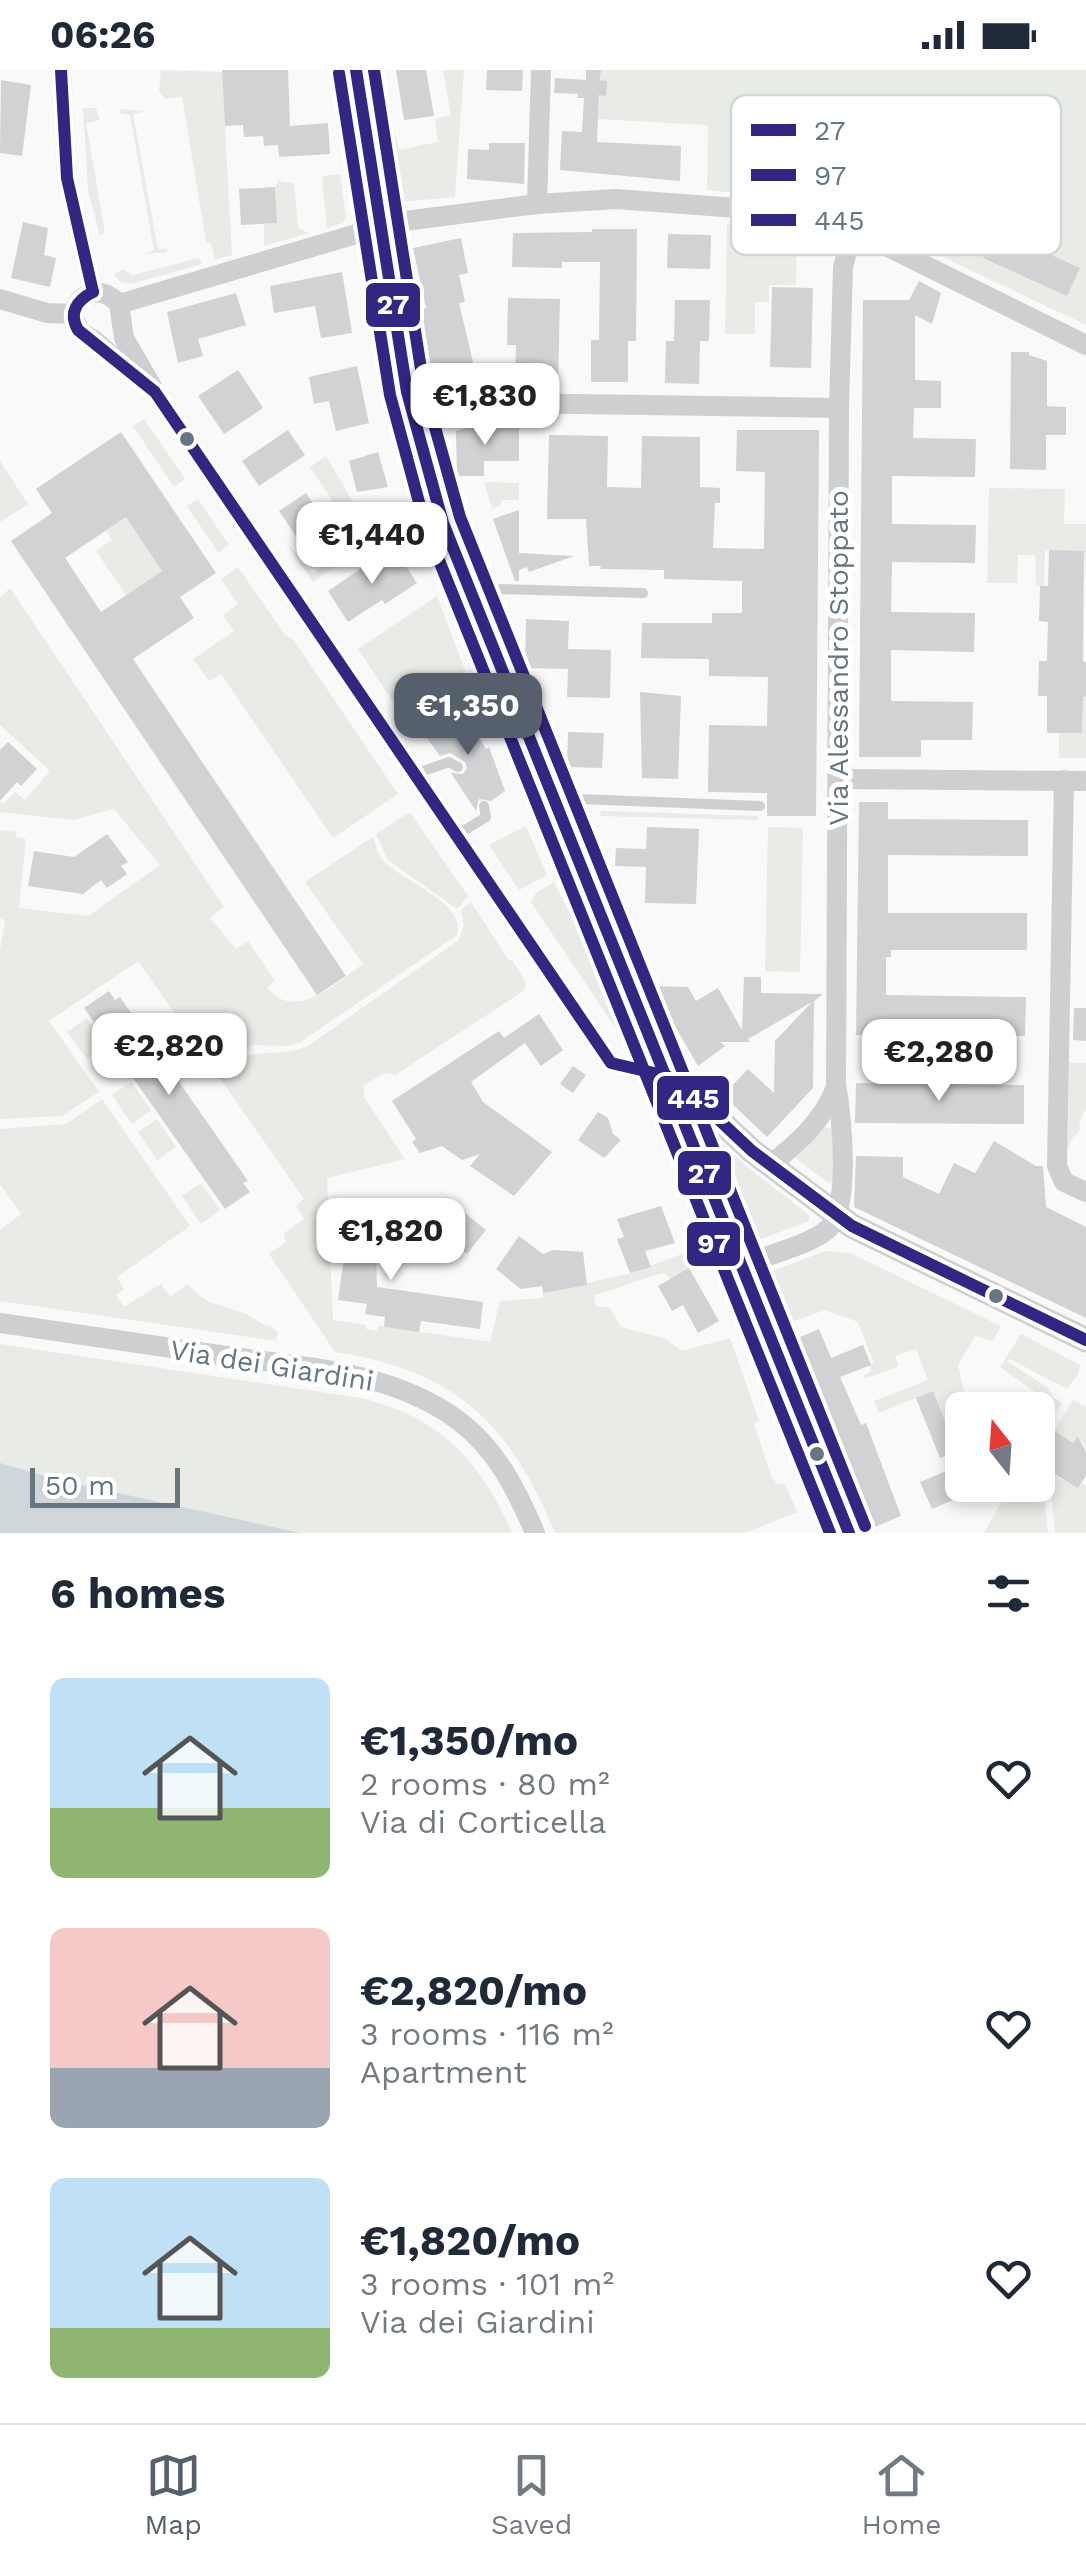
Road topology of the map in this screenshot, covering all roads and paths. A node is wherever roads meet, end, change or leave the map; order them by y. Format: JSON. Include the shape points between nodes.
{"nodes":[{"id":1,"x":61,"y":70,"type":"edge"},
{"id":2,"x":356,"y":70,"type":"edge"},
{"id":3,"x":541,"y":70,"type":"edge"},
{"id":4,"x":537,"y":204,"type":"junction"},
{"id":5,"x":731,"y":207,"type":"edge"},
{"id":6,"x":382,"y":226,"type":"junction"},
{"id":7,"x":846,"y":255,"type":"edge"},
{"id":8,"x":904,"y":255,"type":"edge"},
{"id":9,"x":93,"y":292,"type":"junction"},
{"id":10,"x":0,"y":299,"type":"edge"},
{"id":11,"x":74,"y":314,"type":"junction"},
{"id":12,"x":119,"y":314,"type":"junction"},
{"id":13,"x":94,"y":340,"type":"junction"},
{"id":14,"x":1086,"y":345,"type":"edge"},
{"id":15,"x":154,"y":392,"type":"junction"},
{"id":16,"x":410,"y":406,"type":"junction"},
{"id":17,"x":840,"y":408,"type":"junction"},
{"id":18,"x":643,"y":593,"type":"dead end"},
{"id":19,"x":470,"y":594,"type":"junction"},
{"id":20,"x":458,"y":767,"type":"dead end"},
{"id":21,"x":415,"y":774,"type":"junction"},
{"id":22,"x":838,"y":779,"type":"junction"},
{"id":23,"x":1075,"y":780,"type":"edge"},
{"id":24,"x":552,"y":798,"type":"junction"},
{"id":25,"x":484,"y":806,"type":"dead end"},
{"id":26,"x":760,"y":806,"type":"dead end"},
{"id":27,"x":456,"y":836,"type":"junction"},
{"id":28,"x":667,"y":1076,"type":"junction"},
{"id":29,"x":836,"y":1085,"type":"junction"},
{"id":30,"x":770,"y":1165,"type":"junction"},
{"id":31,"x":1086,"y":1192,"type":"edge"},
{"id":32,"x":838,"y":1217,"type":"junction"},
{"id":33,"x":742,"y":1265,"type":"junction"},
{"id":34,"x":0,"y":1323,"type":"edge"},
{"id":35,"x":1086,"y":1340,"type":"edge"},
{"id":36,"x":534,"y":1533,"type":"edge"},
{"id":37,"x":849,"y":1533,"type":"edge"}],
"edges":[{"from":1,"to":9,"type":"street","via":[[67,178]]},
{"from":2,"to":6,"type":"street"},
{"from":3,"to":4,"type":"street"},
{"from":4,"to":5,"type":"street","via":[[616,199]]},
{"from":4,"to":6,"type":"street"},
{"from":6,"to":12,"type":"street"},
{"from":6,"to":16,"type":"street"},
{"from":7,"to":17,"type":"street","name":"Via Alessandro Stoppato"},
{"from":8,"to":14,"type":"street"},
{"from":9,"to":11,"type":"street","via":[[80,299]]},
{"from":9,"to":12,"type":"street","via":[[109,294]]},
{"from":10,"to":11,"type":"street"},
{"from":11,"to":13,"type":"street","via":[[78,331]]},
{"from":12,"to":13,"type":"street","via":[[108,337]]},
{"from":12,"to":15,"type":"street","via":[[127,346]]},
{"from":13,"to":15,"type":"street"},
{"from":15,"to":21,"type":"street"},
{"from":16,"to":17,"type":"street"},
{"from":16,"to":19,"type":"street"},
{"from":17,"to":22,"type":"street","name":"Via Alessandro Stoppato"},
{"from":18,"to":19,"type":"lane"},
{"from":19,"to":24,"type":"street"},
{"from":20,"to":21,"type":"lane","via":[[449,762]]},
{"from":21,"to":27,"type":"street"},
{"from":22,"to":23,"type":"street"},
{"from":22,"to":29,"type":"street","name":"Via Alessandro Stoppato"},
{"from":23,"to":31,"type":"street","via":[[1057,1166],[1064,1182]]},
{"from":24,"to":26,"type":"lane"},
{"from":24,"to":28,"type":"street"},
{"from":25,"to":27,"type":"lane","via":[[486,817]]},
{"from":27,"to":28,"type":"street","via":[[611,1063]]},
{"from":28,"to":30,"type":"street"},
{"from":28,"to":33,"type":"street"},
{"from":29,"to":30,"type":"street","name":"Via Alessandro Stoppato","via":[[814,1125]]},
{"from":29,"to":32,"type":"street","name":"Via Alessandro Stoppato"},
{"from":30,"to":32,"type":"street"},
{"from":32,"to":33,"type":"street","via":[[818,1236]]},
{"from":32,"to":35,"type":"street"},
{"from":33,"to":37,"type":"street"},
{"from":34,"to":36,"type":"street","name":"Via dei Giardini","via":[[324,1371],[404,1390],[445,1411],[489,1450]]}]}
